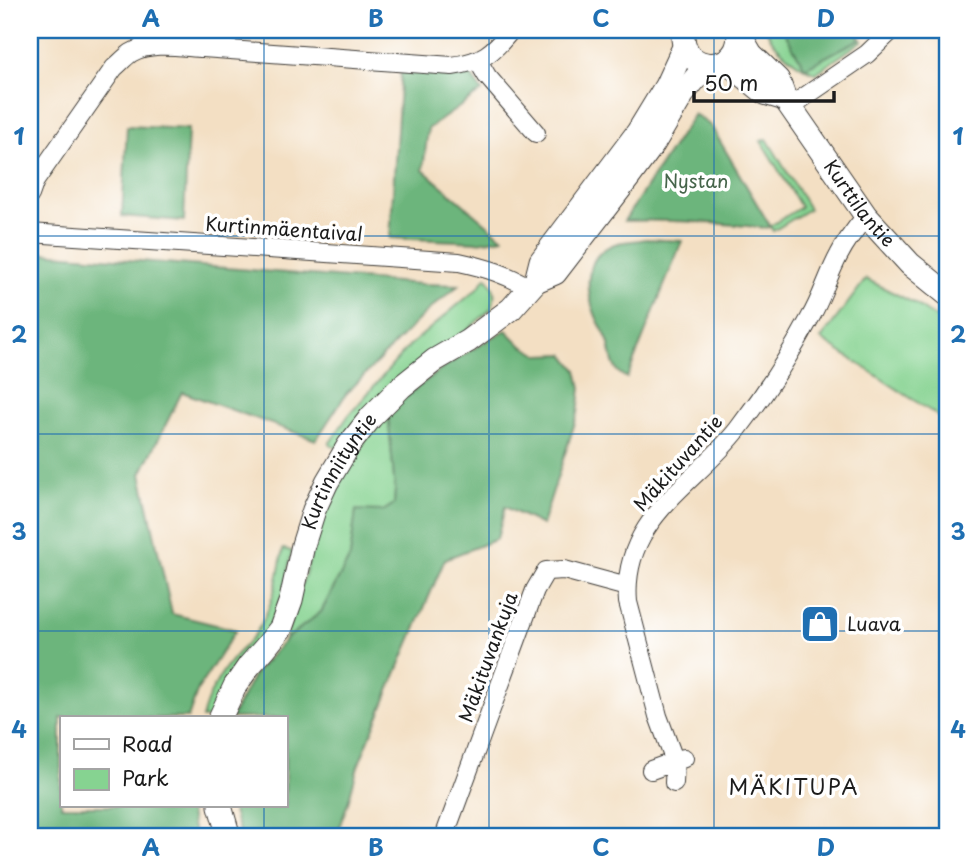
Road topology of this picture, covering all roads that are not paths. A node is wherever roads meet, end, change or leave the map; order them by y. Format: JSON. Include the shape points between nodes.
{"nodes":[{"id":1,"x":512,"y":30,"type":"edge"},
{"id":2,"x":892,"y":30,"type":"edge"},
{"id":3,"x":739,"y":32,"type":"edge"},
{"id":4,"x":144,"y":38,"type":"edge"},
{"id":5,"x":684,"y":38,"type":"edge"},
{"id":6,"x":478,"y":61,"type":"junction"},
{"id":7,"x":716,"y":63,"type":"junction"},
{"id":8,"x":788,"y":103,"type":"junction"},
{"id":9,"x":536,"y":133,"type":"dead end"},
{"id":10,"x":30,"y":195,"type":"edge"},
{"id":11,"x":866,"y":216,"type":"junction"},
{"id":12,"x":30,"y":233,"type":"edge"},
{"id":13,"x":533,"y":285,"type":"junction"},
{"id":14,"x":947,"y":294,"type":"edge"},
{"id":15,"x":627,"y":587,"type":"junction"},
{"id":16,"x":221,"y":716,"type":"edge"},
{"id":17,"x":680,"y":760,"type":"junction"},
{"id":18,"x":652,"y":770,"type":"dead end"},
{"id":19,"x":674,"y":783,"type":"dead end"},
{"id":20,"x":221,"y":808,"type":"edge"},
{"id":21,"x":229,"y":837,"type":"edge"},
{"id":22,"x":444,"y":837,"type":"edge"}],
"edges":[{"from":1,"to":6,"type":"street"},
{"from":2,"to":8,"type":"street","via":[[867,54]]},
{"from":3,"to":7,"type":"street","name":"Kurtinniityntie","via":[[736,50]]},
{"from":3,"to":8,"type":"street","name":"Kurttilantie","via":[[751,54],[778,80]]},
{"from":4,"to":6,"type":"street","via":[[167,46],[452,66]]},
{"from":4,"to":10,"type":"street","via":[[114,68],[35,181]]},
{"from":5,"to":7,"type":"street","name":"Kurttilantie","via":[[696,61]]},
{"from":5,"to":13,"type":"street","name":"Kurtinniityntie","via":[[666,86],[638,132],[541,261]]},
{"from":6,"to":9,"type":"street"},
{"from":7,"to":8,"type":"street","name":"Kurttilantie"},
{"from":7,"to":13,"type":"street","name":"Kurtinniityntie","via":[[683,94],[654,143],[560,267]]},
{"from":8,"to":11,"type":"street","name":"Kurttilantie"},
{"from":11,"to":14,"type":"street","name":"Kurttilantie","via":[[910,264]]},
{"from":11,"to":15,"type":"street","name":"Mäkituvantie","via":[[840,252],[786,361],[722,448],[667,501],[641,535]]},
{"from":12,"to":13,"type":"street","name":"Kurtinmäentaival","via":[[459,262]]},
{"from":13,"to":16,"type":"street","name":"Kurtinniityntie","via":[[511,309],[401,387],[349,445],[314,510],[281,628],[235,686]]},
{"from":15,"to":17,"type":"street","name":"Mäkituvantie","via":[[658,716]]},
{"from":15,"to":22,"type":"street","name":"Mäkituvankuja","via":[[564,570],[545,571]]},
{"from":17,"to":18,"type":"street"},
{"from":17,"to":19,"type":"street","name":"Mäkituvantie"},
{"from":20,"to":21,"type":"street"}]}
